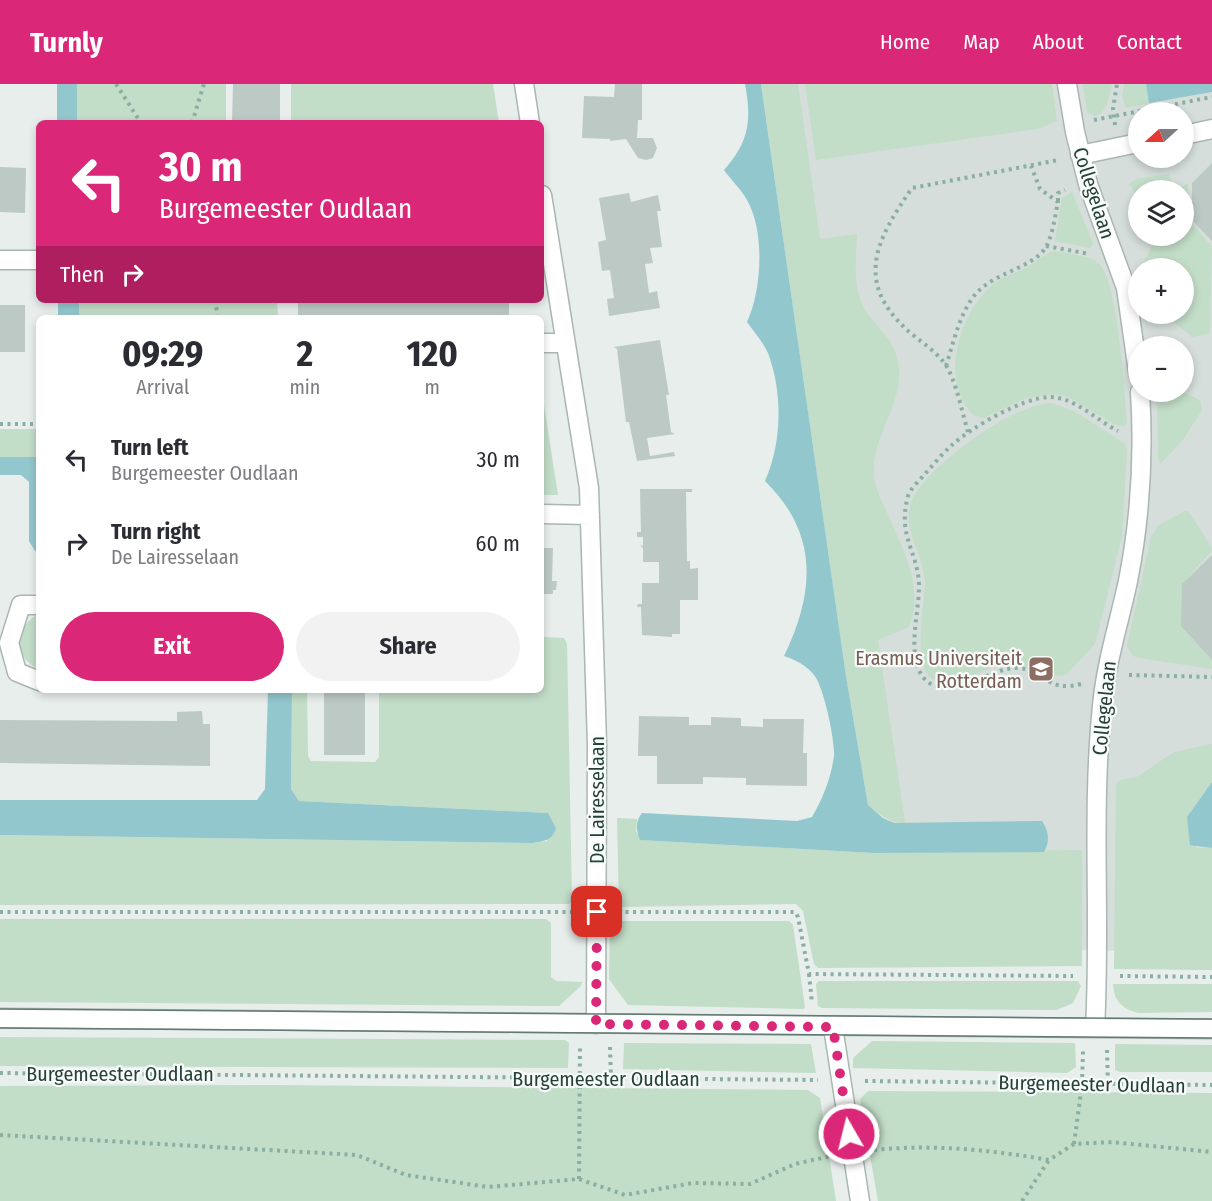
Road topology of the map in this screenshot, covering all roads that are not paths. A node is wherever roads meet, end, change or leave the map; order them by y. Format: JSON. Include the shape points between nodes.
{"nodes":[{"id":1,"x":524,"y":84,"type":"edge"},
{"id":2,"x":1067,"y":84,"type":"edge"},
{"id":3,"x":530,"y":120,"type":"edge"},
{"id":4,"x":1212,"y":129,"type":"edge"},
{"id":5,"x":1194,"y":133,"type":"edge"},
{"id":6,"x":1128,"y":145,"type":"edge"},
{"id":7,"x":1080,"y":155,"type":"junction"},
{"id":8,"x":545,"y":238,"type":"edge"},
{"id":9,"x":0,"y":260,"type":"edge"},
{"id":10,"x":36,"y":260,"type":"edge"},
{"id":11,"x":1133,"y":336,"type":"edge"},
{"id":12,"x":544,"y":343,"type":"edge"},
{"id":13,"x":565,"y":343,"type":"junction"},
{"id":14,"x":1140,"y":402,"type":"edge"},
{"id":15,"x":544,"y":514,"type":"edge"},
{"id":16,"x":590,"y":514,"type":"junction"},
{"id":17,"x":36,"y":604,"type":"edge"},
{"id":18,"x":36,"y":680,"type":"edge"},
{"id":19,"x":0,"y":1018,"type":"edge"},
{"id":20,"x":596,"y":1024,"type":"junction"},
{"id":21,"x":833,"y":1027,"type":"junction"},
{"id":22,"x":1095,"y":1028,"type":"junction"},
{"id":23,"x":1212,"y":1029,"type":"edge"},
{"id":24,"x":860,"y":1201,"type":"edge"}],
"edges":[{"from":1,"to":3,"type":"street"},
{"from":2,"to":7,"type":"street","name":"Collegelaan"},
{"from":4,"to":5,"type":"street"},
{"from":6,"to":7,"type":"street"},
{"from":7,"to":11,"type":"street","name":"Collegelaan","via":[[1128,299]]},
{"from":8,"to":13,"type":"street","name":"De Lairesselaan"},
{"from":9,"to":10,"type":"street"},
{"from":12,"to":13,"type":"street"},
{"from":13,"to":16,"type":"street","name":"De Lairesselaan"},
{"from":14,"to":22,"type":"street","name":"Collegelaan","via":[[1140,487],[1131,561],[1105,674],[1096,806]]},
{"from":15,"to":16,"type":"street"},
{"from":16,"to":20,"type":"street","name":"De Lairesselaan","via":[[597,744]]},
{"from":17,"to":18,"type":"street","via":[[21,605],[9,643],[16,672]]},
{"from":19,"to":20,"type":"street"},
{"from":20,"to":21,"type":"street"},
{"from":21,"to":22,"type":"street"},
{"from":21,"to":24,"type":"street"},
{"from":22,"to":23,"type":"street"}]}
